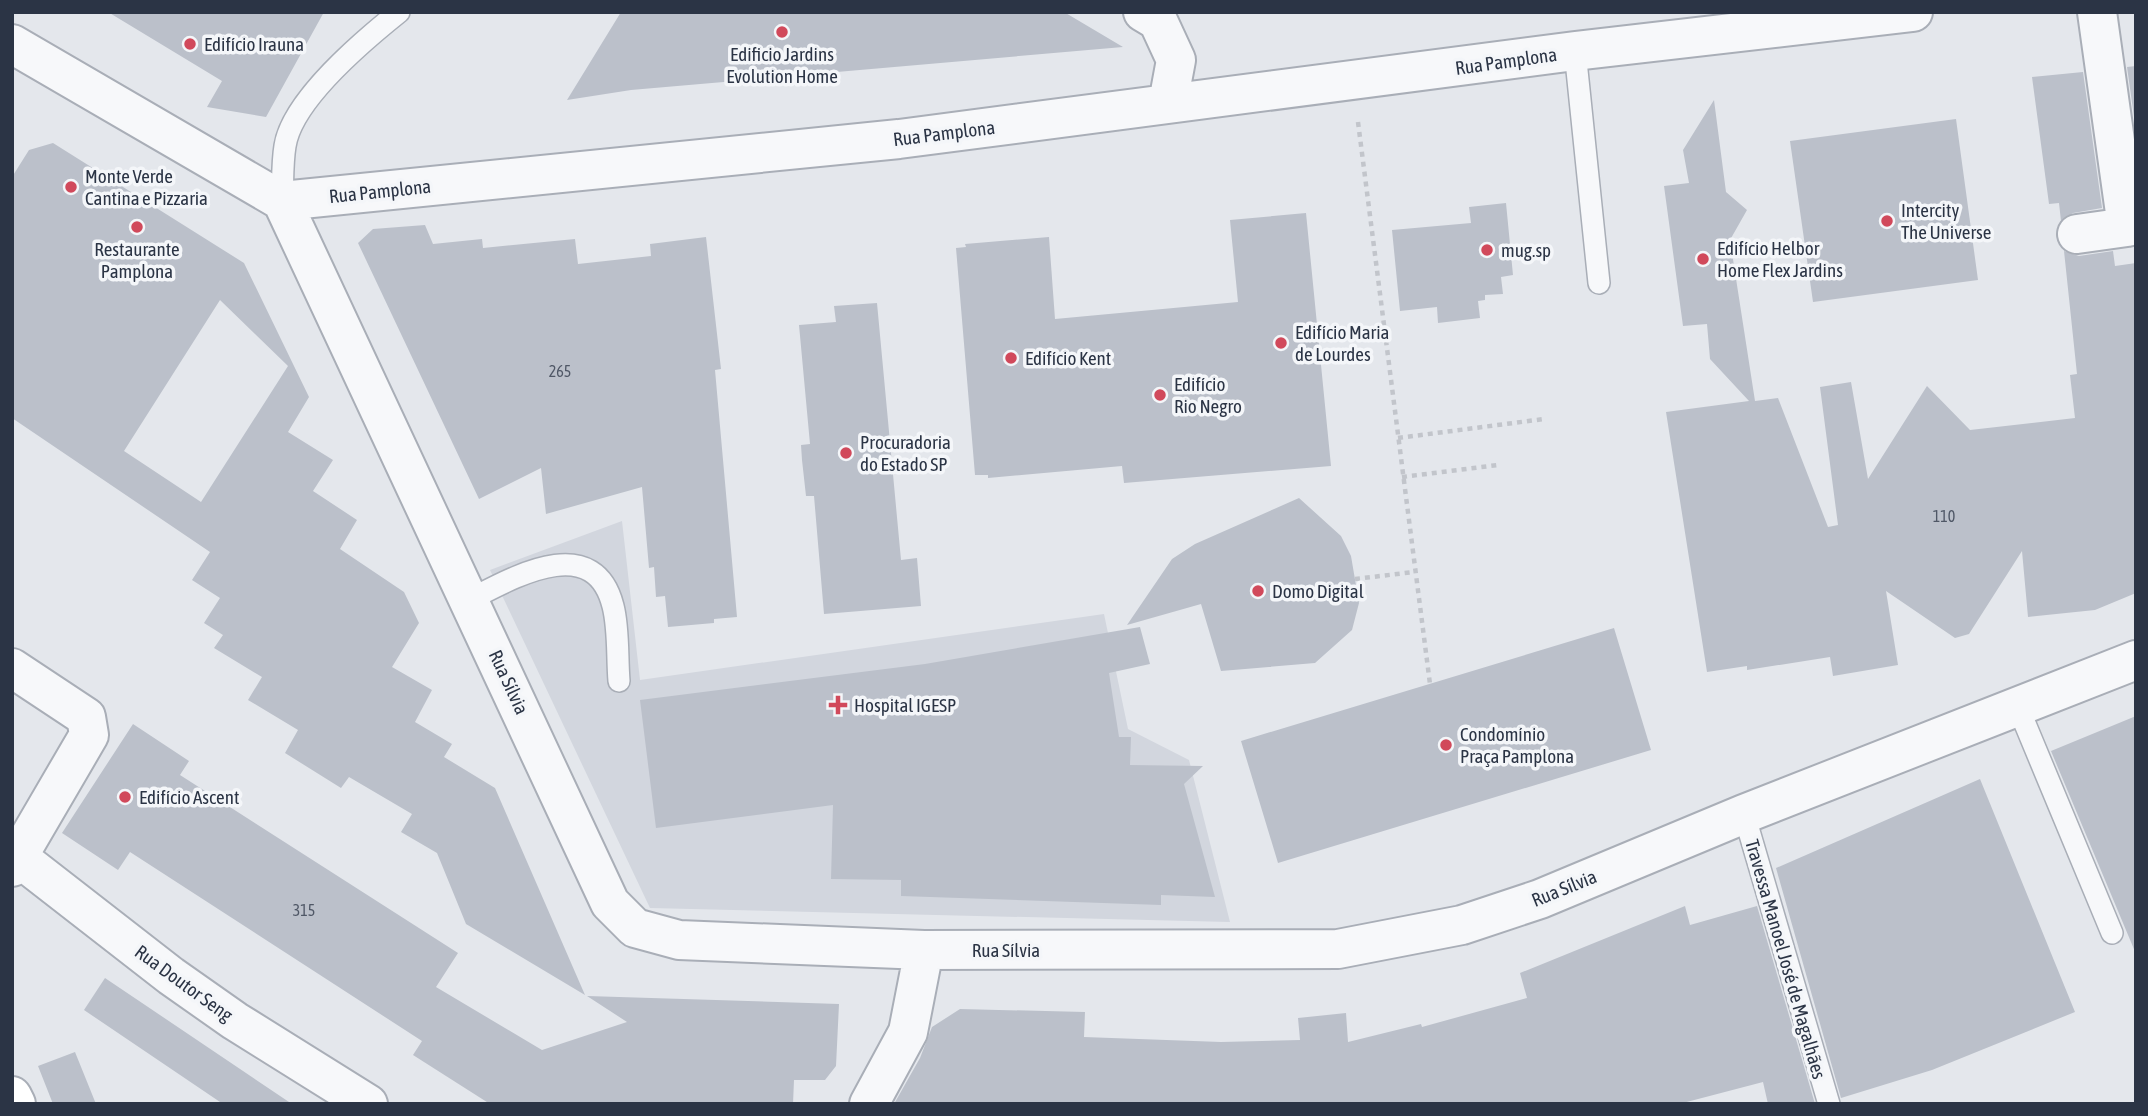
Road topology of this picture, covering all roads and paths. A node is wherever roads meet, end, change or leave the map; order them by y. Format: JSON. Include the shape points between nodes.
{"nodes":[{"id":1,"x":399,"y":12,"type":"edge"},
{"id":2,"x":1143,"y":12,"type":"edge"},
{"id":3,"x":1913,"y":12,"type":"edge"},
{"id":4,"x":2097,"y":12,"type":"edge"},
{"id":5,"x":1575,"y":51,"type":"junction"},
{"id":6,"x":16,"y":55,"type":"edge"},
{"id":7,"x":1168,"y":103,"type":"junction"},
{"id":8,"x":1357,"y":117,"type":"dead end"},
{"id":9,"x":282,"y":201,"type":"junction"},
{"id":10,"x":2131,"y":226,"type":"edge"},
{"id":11,"x":2077,"y":234,"type":"dead end"},
{"id":12,"x":1599,"y":283,"type":"dead end"},
{"id":13,"x":1544,"y":419,"type":"dead end"},
{"id":14,"x":1398,"y":438,"type":"junction"},
{"id":15,"x":1498,"y":465,"type":"dead end"},
{"id":16,"x":1402,"y":477,"type":"junction"},
{"id":17,"x":1414,"y":572,"type":"junction"},
{"id":18,"x":1355,"y":579,"type":"dead end"},
{"id":19,"x":471,"y":599,"type":"junction"},
{"id":20,"x":2136,"y":660,"type":"edge"},
{"id":21,"x":12,"y":668,"type":"edge"},
{"id":22,"x":619,"y":681,"type":"dead end"},
{"id":23,"x":1430,"y":684,"type":"dead end"},
{"id":24,"x":2018,"y":707,"type":"junction"},
{"id":25,"x":1744,"y":814,"type":"junction"},
{"id":26,"x":15,"y":862,"type":"edge"},
{"id":27,"x":2112,"y":933,"type":"dead end"},
{"id":28,"x":924,"y":950,"type":"junction"},
{"id":29,"x":12,"y":1096,"type":"edge"},
{"id":30,"x":16,"y":1104,"type":"edge"},
{"id":31,"x":368,"y":1104,"type":"edge"},
{"id":32,"x":869,"y":1104,"type":"edge"},
{"id":33,"x":1829,"y":1104,"type":"edge"}],
"edges":[{"from":1,"to":9,"type":"lane","via":[[355,47],[305,104],[285,144]]},
{"from":2,"to":7,"type":"street","via":[[1158,21],[1176,60]]},
{"from":3,"to":5,"type":"street","name":"Rua Pamplona"},
{"from":4,"to":10,"type":"street"},
{"from":5,"to":7,"type":"street","name":"Rua Pamplona"},
{"from":5,"to":12,"type":"lane"},
{"from":6,"to":9,"type":"street"},
{"from":7,"to":9,"type":"street","name":"Rua Pamplona","via":[[899,139]]},
{"from":8,"to":14,"type":"path"},
{"from":9,"to":19,"type":"street","name":"Rua Sílvia"},
{"from":10,"to":11,"type":"street"},
{"from":13,"to":14,"type":"path"},
{"from":14,"to":16,"type":"path"},
{"from":15,"to":16,"type":"path"},
{"from":16,"to":17,"type":"path"},
{"from":17,"to":18,"type":"path"},
{"from":17,"to":23,"type":"path"},
{"from":19,"to":22,"type":"lane","via":[[528,572],[565,562],[588,569],[604,583],[613,606]]},
{"from":19,"to":28,"type":"street","name":"Rua Sílvia","via":[[610,903],[635,928],[679,940]]},
{"from":20,"to":24,"type":"street","name":"Rua Sílvia"},
{"from":21,"to":26,"type":"street","via":[[86,717],[89,724],[89,735]]},
{"from":24,"to":25,"type":"street","name":"Rua Sílvia"},
{"from":24,"to":27,"type":"lane"},
{"from":25,"to":28,"type":"street","name":"Rua Sílvia","via":[[1540,899],[1462,925],[1338,949]]},
{"from":25,"to":33,"type":"lane","name":"Travessa Manoel José de Magalhães"},
{"from":26,"to":31,"type":"street","name":"Rua Doutor Seng","via":[[235,1021]]},
{"from":28,"to":32,"type":"street","via":[[908,1032]]},
{"from":29,"to":30,"type":"street"}]}
